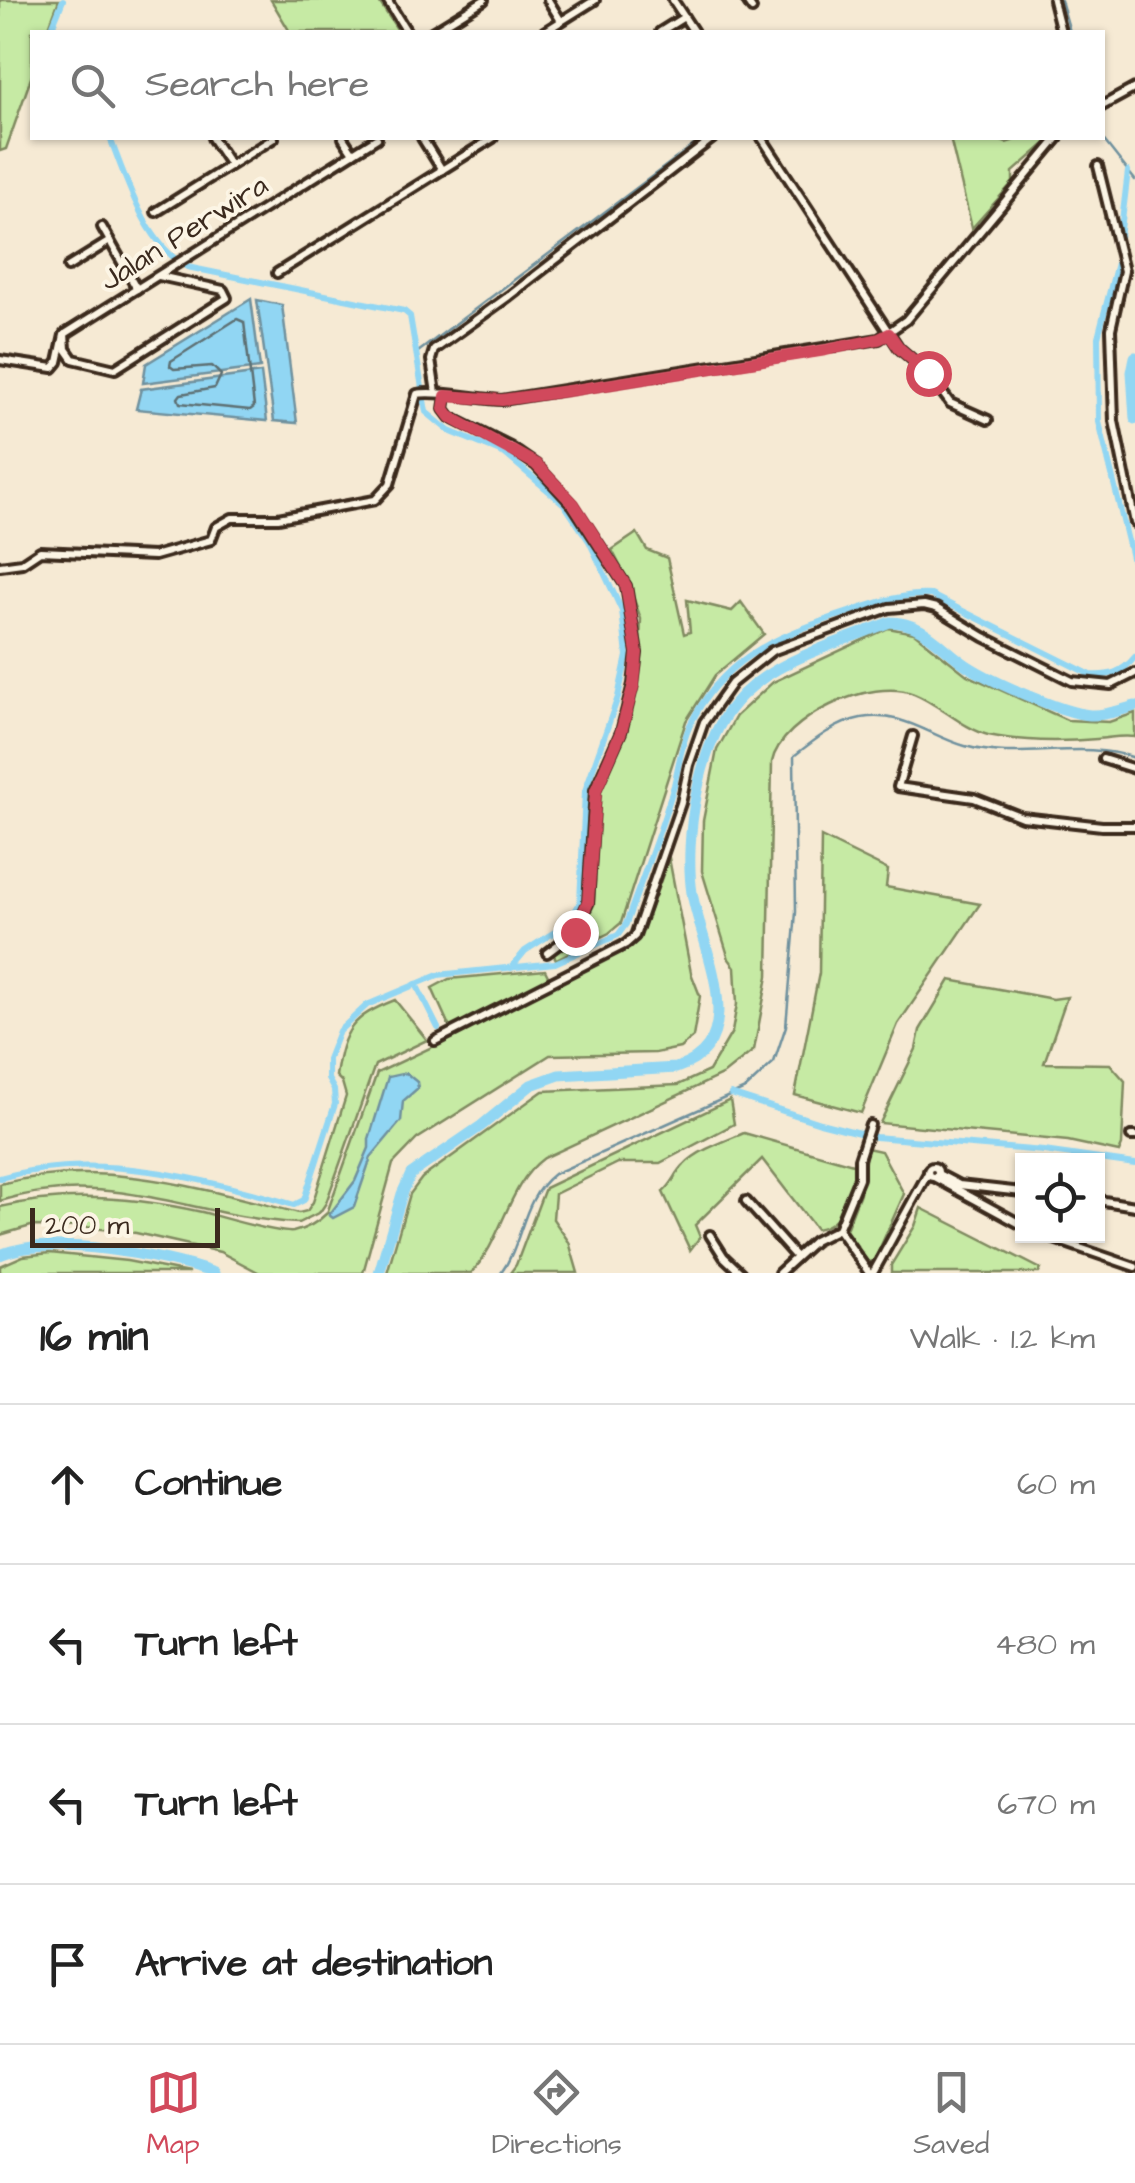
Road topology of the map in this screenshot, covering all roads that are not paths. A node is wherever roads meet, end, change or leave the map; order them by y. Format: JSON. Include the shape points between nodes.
{"nodes":[{"id":1,"x":387,"y":0,"type":"edge"},
{"id":2,"x":484,"y":0,"type":"edge"},
{"id":3,"x":548,"y":0,"type":"edge"},
{"id":4,"x":595,"y":0,"type":"edge"},
{"id":5,"x":673,"y":0,"type":"edge"},
{"id":6,"x":746,"y":0,"type":"edge"},
{"id":7,"x":1053,"y":0,"type":"edge"},
{"id":8,"x":752,"y":9,"type":"dead end"},
{"id":9,"x":684,"y":17,"type":"junction"},
{"id":10,"x":562,"y":21,"type":"junction"},
{"id":11,"x":406,"y":30,"type":"edge"},
{"id":12,"x":435,"y":30,"type":"edge"},
{"id":13,"x":547,"y":30,"type":"edge"},
{"id":14,"x":663,"y":30,"type":"edge"},
{"id":15,"x":693,"y":30,"type":"edge"},
{"id":16,"x":1060,"y":30,"type":"edge"},
{"id":17,"x":1135,"y":88,"type":"edge"},
{"id":18,"x":1105,"y":104,"type":"edge"},
{"id":19,"x":213,"y":140,"type":"edge"},
{"id":20,"x":271,"y":140,"type":"edge"},
{"id":21,"x":345,"y":140,"type":"edge"},
{"id":22,"x":374,"y":140,"type":"edge"},
{"id":23,"x":423,"y":140,"type":"edge"},
{"id":24,"x":490,"y":140,"type":"edge"},
{"id":25,"x":710,"y":140,"type":"edge"},
{"id":26,"x":763,"y":140,"type":"edge"},
{"id":27,"x":1056,"y":140,"type":"edge"},
{"id":28,"x":353,"y":153,"type":"junction"},
{"id":29,"x":230,"y":165,"type":"junction"},
{"id":30,"x":1098,"y":166,"type":"dead end"},
{"id":31,"x":442,"y":170,"type":"junction"},
{"id":32,"x":156,"y":212,"type":"dead end"},
{"id":33,"x":102,"y":227,"type":"dead end"},
{"id":34,"x":110,"y":241,"type":"junction"},
{"id":35,"x":68,"y":267,"type":"dead end"},
{"id":36,"x":277,"y":273,"type":"dead end"},
{"id":37,"x":158,"y":276,"type":"junction"},
{"id":38,"x":137,"y":289,"type":"junction"},
{"id":39,"x":65,"y":334,"type":"junction"},
{"id":40,"x":889,"y":334,"type":"junction"},
{"id":41,"x":0,"y":360,"type":"edge"},
{"id":42,"x":434,"y":392,"type":"junction"},
{"id":43,"x":446,"y":396,"type":"junction"},
{"id":44,"x":988,"y":420,"type":"dead end"},
{"id":45,"x":1135,"y":524,"type":"edge"},
{"id":46,"x":0,"y":566,"type":"edge"},
{"id":47,"x":1135,"y":672,"type":"edge"},
{"id":48,"x":913,"y":736,"type":"dead end"},
{"id":49,"x":1104,"y":760,"type":"dead end"},
{"id":50,"x":1135,"y":769,"type":"edge"},
{"id":51,"x":1135,"y":826,"type":"edge"},
{"id":52,"x":546,"y":953,"type":"dead end"},
{"id":53,"x":434,"y":1041,"type":"dead end"},
{"id":54,"x":869,"y":1127,"type":"dead end"},
{"id":55,"x":933,"y":1175,"type":"junction"},
{"id":56,"x":1015,"y":1191,"type":"edge"},
{"id":57,"x":746,"y":1201,"type":"dead end"},
{"id":58,"x":1105,"y":1201,"type":"edge"},
{"id":59,"x":1135,"y":1206,"type":"edge"},
{"id":60,"x":1015,"y":1221,"type":"edge"},
{"id":61,"x":838,"y":1229,"type":"junction"},
{"id":62,"x":710,"y":1235,"type":"dead end"},
{"id":63,"x":1066,"y":1243,"type":"edge"},
{"id":64,"x":796,"y":1257,"type":"junction"},
{"id":65,"x":1135,"y":1266,"type":"edge"},
{"id":66,"x":741,"y":1273,"type":"edge"},
{"id":67,"x":779,"y":1273,"type":"edge"},
{"id":68,"x":871,"y":1273,"type":"edge"}],
"edges":[{"from":1,"to":11,"type":"street"},
{"from":2,"to":12,"type":"street"},
{"from":3,"to":10,"type":"street"},
{"from":4,"to":10,"type":"street"},
{"from":5,"to":9,"type":"street"},
{"from":6,"to":8,"type":"street"},
{"from":7,"to":16,"type":"street"},
{"from":9,"to":14,"type":"street"},
{"from":9,"to":15,"type":"street"},
{"from":10,"to":13,"type":"street"},
{"from":17,"to":18,"type":"street"},
{"from":19,"to":29,"type":"street"},
{"from":20,"to":29,"type":"street"},
{"from":21,"to":28,"type":"street"},
{"from":22,"to":28,"type":"street","name":"Jalan Perwira"},
{"from":23,"to":31,"type":"street"},
{"from":24,"to":31,"type":"street"},
{"from":25,"to":42,"type":"street","via":[[434,350]]},
{"from":26,"to":40,"type":"street"},
{"from":27,"to":40,"type":"street"},
{"from":28,"to":37,"type":"street","name":"Jalan Perwira"},
{"from":29,"to":32,"type":"street"},
{"from":30,"to":45,"type":"street","via":[[1124,271],[1111,329],[1114,421]]},
{"from":31,"to":36,"type":"street"},
{"from":33,"to":34,"type":"street"},
{"from":34,"to":35,"type":"street"},
{"from":34,"to":38,"type":"street"},
{"from":37,"to":38,"type":"street","name":"Jalan Perwira"},
{"from":37,"to":39,"type":"street","via":[[224,290],[227,298],[115,369],[74,359]]},
{"from":38,"to":39,"type":"street","name":"Jalan Perwira"},
{"from":39,"to":41,"type":"street","name":"Jalan Perwira","via":[[54,368]]},
{"from":40,"to":43,"type":"street","via":[[575,390],[502,400]]},
{"from":40,"to":44,"type":"street","via":[[950,403]]},
{"from":42,"to":43,"type":"street"},
{"from":42,"to":46,"type":"street","via":[[416,394],[390,484],[375,500],[278,518],[232,518],[216,526],[211,540],[154,556],[40,550],[22,563]]},
{"from":43,"to":52,"type":"street","via":[[450,417],[536,464],[574,504],[626,586],[637,653],[634,684],[596,790],[588,902],[575,932]]},
{"from":47,"to":53,"type":"street","via":[[1111,686],[1072,682],[924,604],[889,608],[772,650],[732,683],[704,722],[636,936]]},
{"from":48,"to":51,"type":"street","via":[[898,788],[974,798],[1022,818]]},
{"from":49,"to":50,"type":"street"},
{"from":54,"to":61,"type":"street","via":[[859,1178]]},
{"from":55,"to":56,"type":"street"},
{"from":55,"to":60,"type":"street"},
{"from":55,"to":68,"type":"street"},
{"from":57,"to":64,"type":"street"},
{"from":58,"to":59,"type":"street"},
{"from":61,"to":64,"type":"street"},
{"from":61,"to":68,"type":"street"},
{"from":62,"to":66,"type":"street"},
{"from":63,"to":65,"type":"street"},
{"from":64,"to":67,"type":"street"}]}
